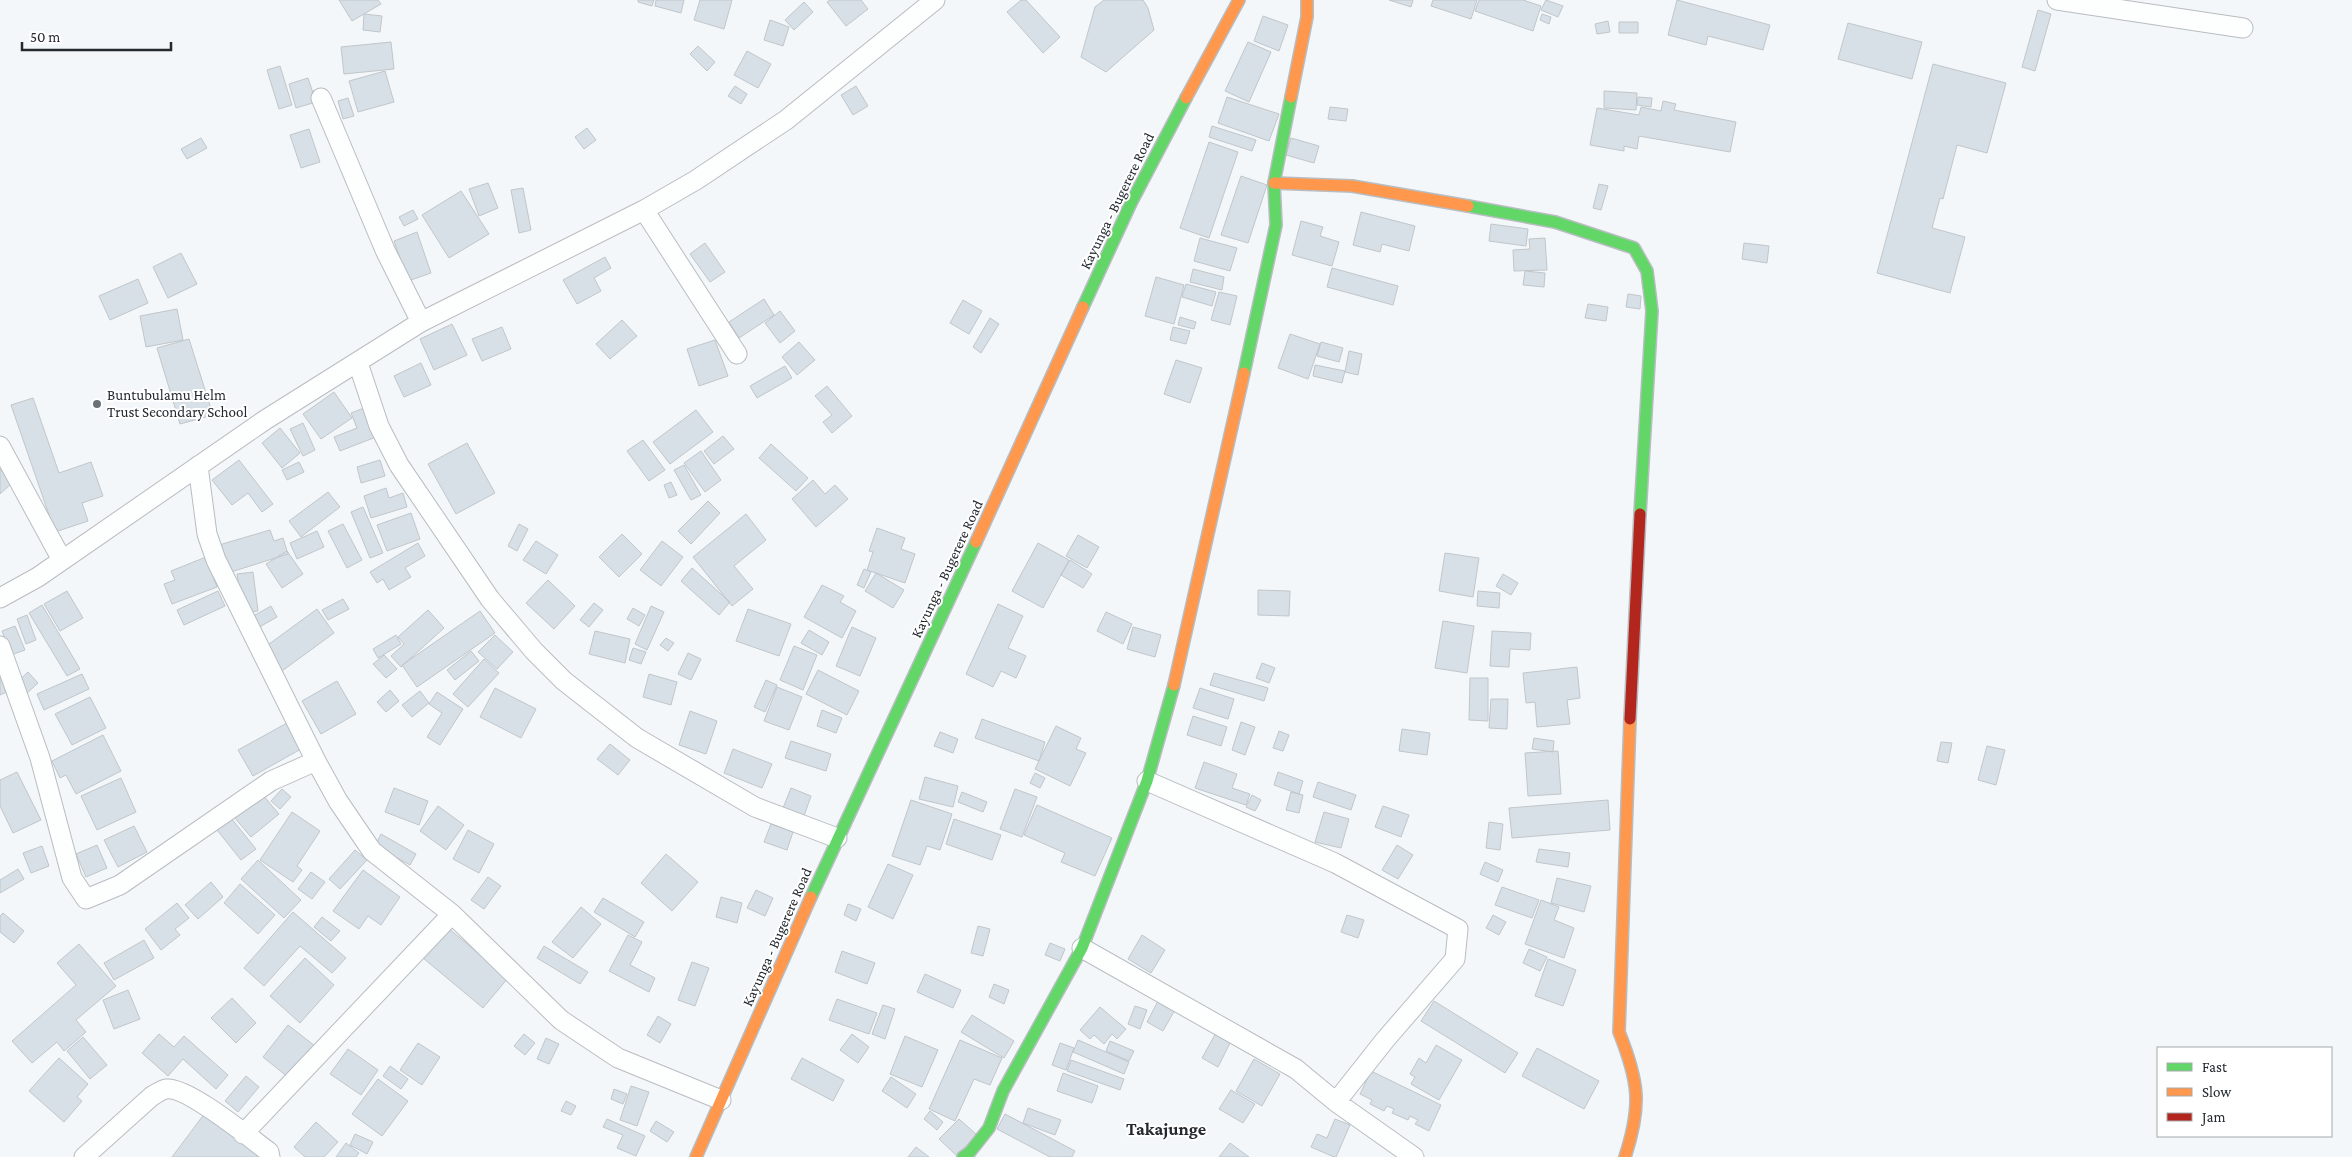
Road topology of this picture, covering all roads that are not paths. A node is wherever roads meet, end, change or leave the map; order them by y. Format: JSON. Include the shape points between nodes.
{"nodes":[{"id":1,"x":934,"y":0,"type":"edge"},
{"id":2,"x":1239,"y":0,"type":"edge"},
{"id":3,"x":1307,"y":0,"type":"edge"},
{"id":4,"x":2057,"y":0,"type":"edge"},
{"id":5,"x":2243,"y":28,"type":"dead end"},
{"id":6,"x":321,"y":98,"type":"dead end"},
{"id":7,"x":1274,"y":183,"type":"junction"},
{"id":8,"x":644,"y":210,"type":"junction"},
{"id":9,"x":421,"y":322,"type":"junction"},
{"id":10,"x":738,"y":354,"type":"dead end"},
{"id":11,"x":358,"y":363,"type":"junction"},
{"id":12,"x":0,"y":446,"type":"edge"},
{"id":13,"x":198,"y":466,"type":"junction"},
{"id":14,"x":62,"y":560,"type":"junction"},
{"id":15,"x":0,"y":598,"type":"edge"},
{"id":16,"x":0,"y":646,"type":"edge"},
{"id":17,"x":316,"y":761,"type":"junction"},
{"id":18,"x":1147,"y":781,"type":"junction"},
{"id":19,"x":837,"y":838,"type":"junction"},
{"id":20,"x":452,"y":914,"type":"junction"},
{"id":21,"x":1082,"y":948,"type":"junction"},
{"id":22,"x":721,"y":1100,"type":"junction"},
{"id":23,"x":1336,"y":1102,"type":"junction"},
{"id":24,"x":244,"y":1134,"type":"junction"},
{"id":25,"x":698,"y":1156,"type":"edge"},
{"id":26,"x":84,"y":1157,"type":"edge"},
{"id":27,"x":270,"y":1157,"type":"edge"},
{"id":28,"x":963,"y":1157,"type":"edge"},
{"id":29,"x":1414,"y":1157,"type":"edge"},
{"id":30,"x":1625,"y":1157,"type":"edge"}],
"edges":[{"from":1,"to":8,"type":"street","via":[[786,120]]},
{"from":2,"to":19,"type":"street","name":"Kayunga - Bugerere Road","via":[[1131,203]]},
{"from":3,"to":7,"type":"street","via":[[1307,17]]},
{"from":4,"to":5,"type":"street"},
{"from":6,"to":9,"type":"street","via":[[385,250]]},
{"from":7,"to":18,"type":"street","via":[[1276,225],[1260,308],[1171,696]]},
{"from":7,"to":30,"type":"street","via":[[1352,186],[1555,222],[1634,248],[1647,271],[1652,312],[1632,662],[1619,1032],[1633,1067],[1638,1107]]},
{"from":8,"to":9,"type":"street"},
{"from":8,"to":10,"type":"street"},
{"from":9,"to":11,"type":"street"},
{"from":11,"to":13,"type":"street"},
{"from":11,"to":19,"type":"street","via":[[378,426],[399,465],[490,599],[564,681],[637,738],[746,803]]},
{"from":12,"to":14,"type":"street"},
{"from":13,"to":14,"type":"street"},
{"from":13,"to":17,"type":"street","via":[[206,534],[216,560]]},
{"from":14,"to":15,"type":"street"},
{"from":16,"to":17,"type":"street","via":[[40,758],[72,878],[86,899],[120,885],[271,781]]},
{"from":17,"to":20,"type":"street","via":[[372,851]]},
{"from":18,"to":21,"type":"street"},
{"from":18,"to":23,"type":"street","via":[[1335,863],[1458,929],[1455,959]]},
{"from":19,"to":22,"type":"street","name":"Kayunga - Bugerere Road"},
{"from":20,"to":22,"type":"street","via":[[561,1020],[594,1043],[618,1058]]},
{"from":20,"to":24,"type":"street"},
{"from":21,"to":23,"type":"street","via":[[1296,1068]]},
{"from":21,"to":28,"type":"street","via":[[1003,1091],[989,1128]]},
{"from":22,"to":25,"type":"street","name":"Kayunga - Bugerere Road"},
{"from":23,"to":29,"type":"street"},
{"from":24,"to":26,"type":"street","via":[[192,1097],[165,1089],[152,1096]]},
{"from":24,"to":27,"type":"street","via":[[269,1152]]}]}
